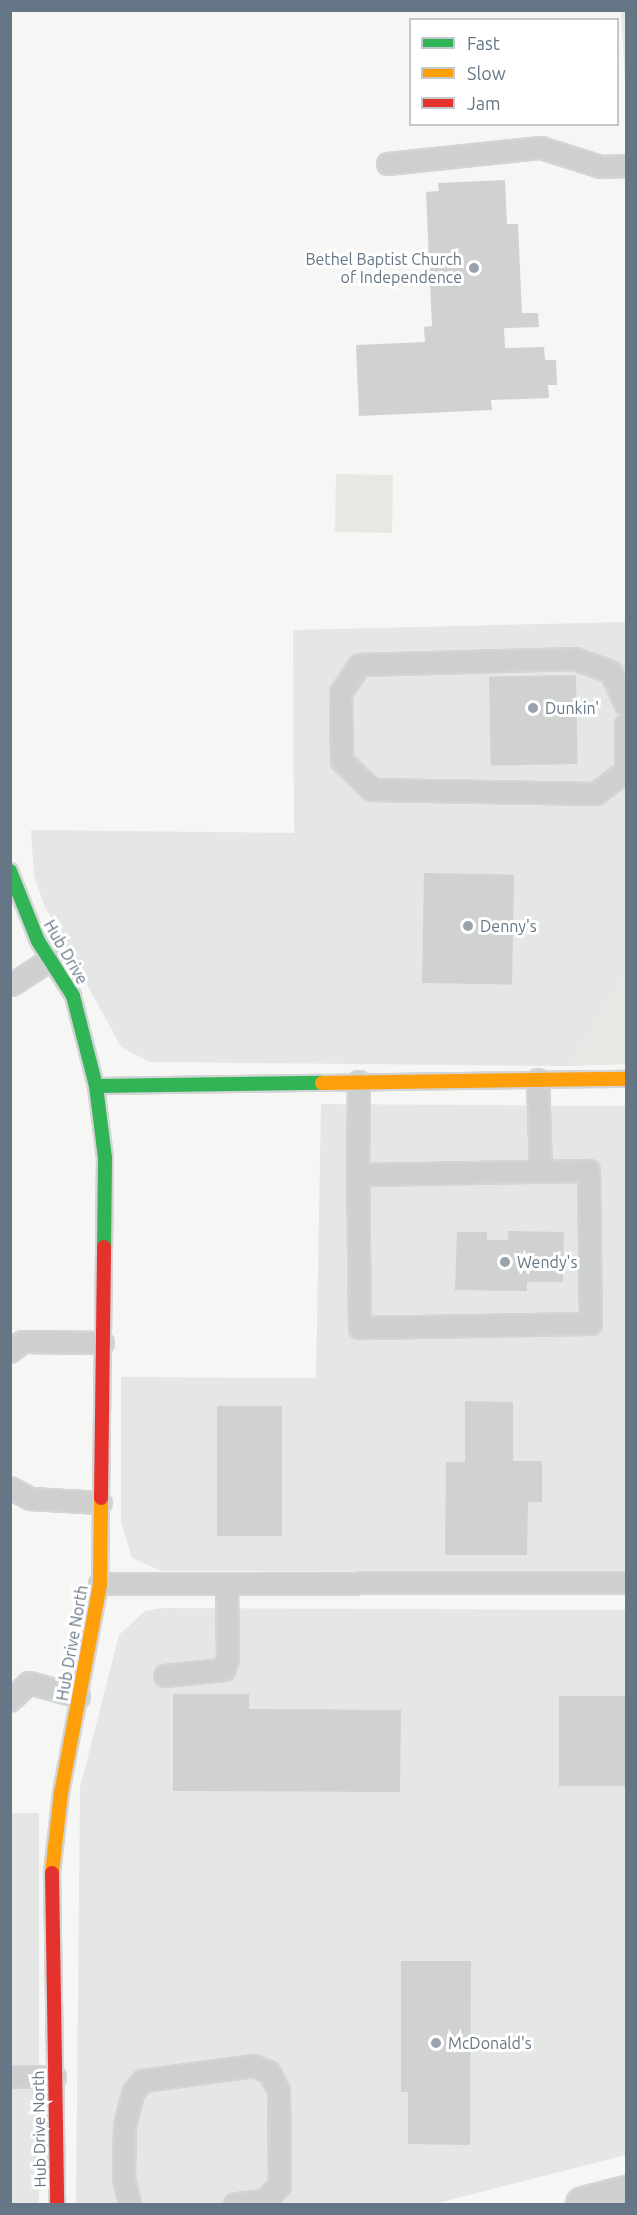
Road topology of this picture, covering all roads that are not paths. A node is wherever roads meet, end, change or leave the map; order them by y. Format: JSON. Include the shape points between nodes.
{"nodes":[{"id":1,"x":388,"y":164,"type":"dead end"},
{"id":2,"x":627,"y":166,"type":"edge"},
{"id":3,"x":627,"y":705,"type":"edge"},
{"id":4,"x":627,"y":725,"type":"edge"},
{"id":5,"x":10,"y":871,"type":"edge"},
{"id":6,"x":50,"y":960,"type":"junction"},
{"id":7,"x":12,"y":985,"type":"dead end"},
{"id":8,"x":627,"y":1079,"type":"edge"},
{"id":9,"x":538,"y":1080,"type":"junction"},
{"id":10,"x":359,"y":1082,"type":"junction"},
{"id":11,"x":96,"y":1086,"type":"junction"},
{"id":12,"x":541,"y":1172,"type":"junction"},
{"id":13,"x":358,"y":1175,"type":"junction"},
{"id":14,"x":103,"y":1343,"type":"junction"},
{"id":15,"x":10,"y":1352,"type":"edge"},
{"id":16,"x":10,"y":1488,"type":"edge"},
{"id":17,"x":101,"y":1503,"type":"junction"},
{"id":18,"x":627,"y":1583,"type":"edge"},
{"id":19,"x":100,"y":1584,"type":"junction"},
{"id":20,"x":227,"y":1584,"type":"junction"},
{"id":21,"x":165,"y":1676,"type":"dead end"},
{"id":22,"x":79,"y":1697,"type":"junction"},
{"id":23,"x":10,"y":1701,"type":"edge"},
{"id":24,"x":10,"y":2077,"type":"edge"},
{"id":25,"x":55,"y":2077,"type":"junction"},
{"id":26,"x":627,"y":2193,"type":"edge"},
{"id":27,"x":266,"y":2203,"type":"edge"},
{"id":28,"x":57,"y":2205,"type":"edge"},
{"id":29,"x":130,"y":2205,"type":"edge"},
{"id":30,"x":235,"y":2205,"type":"edge"},
{"id":31,"x":583,"y":2205,"type":"edge"}],
"edges":[{"from":1,"to":2,"type":"lane","via":[[541,148],[601,167]]},
{"from":3,"to":4,"type":"lane","via":[[611,672],[576,659],[360,665],[341,693],[342,761],[372,790],[596,794],[626,771]]},
{"from":5,"to":6,"type":"street","name":"Hub Drive"},
{"from":6,"to":7,"type":"lane"},
{"from":6,"to":11,"type":"street","name":"Hub Drive","via":[[72,996]]},
{"from":8,"to":9,"type":"street"},
{"from":9,"to":10,"type":"street"},
{"from":9,"to":12,"type":"lane"},
{"from":10,"to":11,"type":"street"},
{"from":10,"to":13,"type":"lane"},
{"from":11,"to":14,"type":"street","name":"Hub Drive North","via":[[105,1158]]},
{"from":12,"to":13,"type":"lane"},
{"from":12,"to":13,"type":"lane","via":[[589,1171],[591,1324],[360,1328]]},
{"from":14,"to":15,"type":"lane","via":[[23,1342]]},
{"from":14,"to":17,"type":"street","name":"Hub Drive North"},
{"from":16,"to":17,"type":"lane","via":[[31,1499]]},
{"from":17,"to":19,"type":"street","name":"Hub Drive North"},
{"from":18,"to":20,"type":"lane"},
{"from":19,"to":20,"type":"lane"},
{"from":19,"to":22,"type":"street","name":"Hub Drive North"},
{"from":20,"to":21,"type":"lane","via":[[228,1659],[224,1670]]},
{"from":22,"to":23,"type":"lane","via":[[29,1683]]},
{"from":22,"to":25,"type":"street","name":"Hub Drive North","via":[[52,1872]]},
{"from":24,"to":25,"type":"lane"},
{"from":25,"to":28,"type":"street","name":"Hub Drive North"},
{"from":26,"to":31,"type":"street"},
{"from":27,"to":29,"type":"lane","via":[[280,2186],[279,2091],[268,2072],[254,2066],[143,2081],[133,2093],[125,2126],[124,2177]]},
{"from":27,"to":30,"type":"lane"}]}
